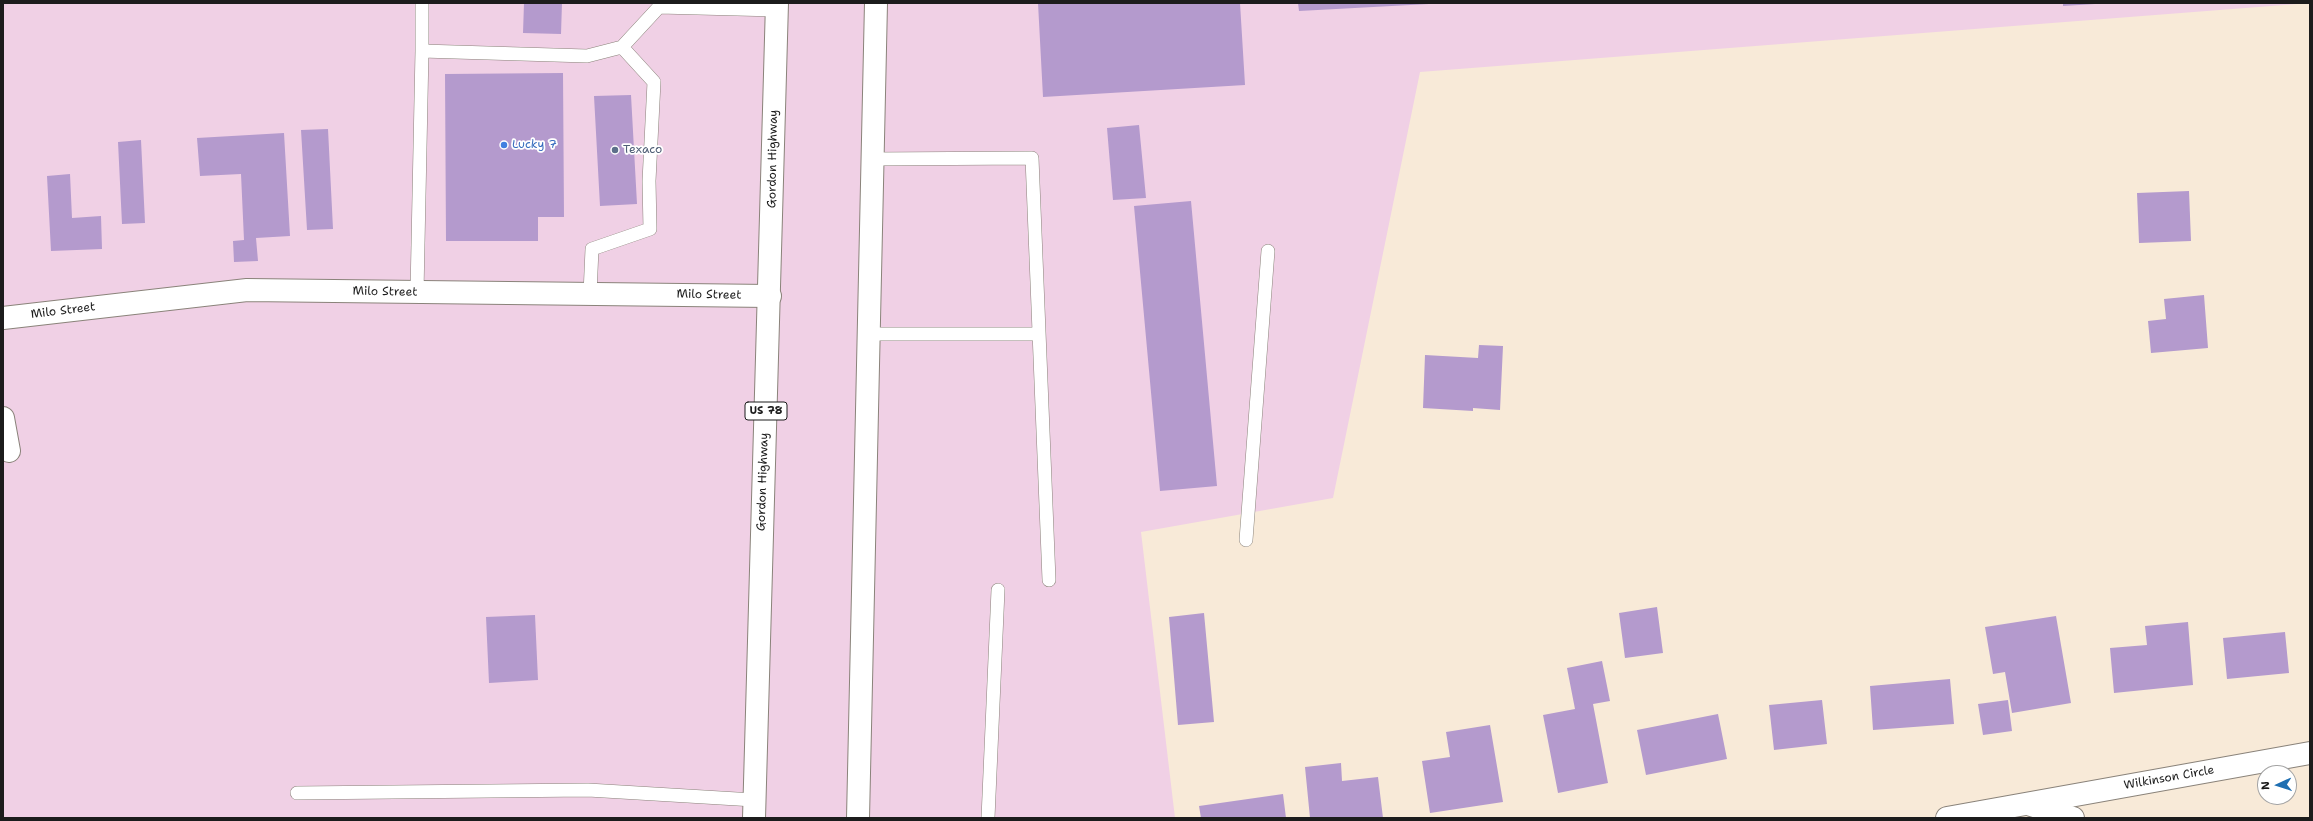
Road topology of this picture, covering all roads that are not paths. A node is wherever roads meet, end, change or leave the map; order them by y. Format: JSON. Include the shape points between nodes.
{"nodes":[{"id":1,"x":422,"y":3,"type":"edge"},
{"id":2,"x":876,"y":3,"type":"edge"},
{"id":3,"x":659,"y":5,"type":"edge"},
{"id":4,"x":776,"y":6,"type":"edge"},
{"id":5,"x":622,"y":46,"type":"junction"},
{"id":6,"x":422,"y":51,"type":"junction"},
{"id":7,"x":872,"y":159,"type":"junction"},
{"id":8,"x":1268,"y":251,"type":"dead end"},
{"id":9,"x":417,"y":292,"type":"junction"},
{"id":10,"x":590,"y":294,"type":"junction"},
{"id":11,"x":770,"y":296,"type":"junction"},
{"id":12,"x":3,"y":318,"type":"edge"},
{"id":13,"x":868,"y":334,"type":"junction"},
{"id":14,"x":1039,"y":334,"type":"junction"},
{"id":15,"x":3,"y":418,"type":"edge"},
{"id":16,"x":10,"y":451,"type":"dead end"},
{"id":17,"x":1246,"y":540,"type":"dead end"},
{"id":18,"x":1049,"y":580,"type":"dead end"},
{"id":19,"x":998,"y":590,"type":"dead end"},
{"id":20,"x":2310,"y":753,"type":"edge"},
{"id":21,"x":297,"y":793,"type":"dead end"},
{"id":22,"x":2028,"y":804,"type":"junction"},
{"id":23,"x":754,"y":809,"type":"edge"},
{"id":24,"x":858,"y":818,"type":"edge"},
{"id":25,"x":988,"y":818,"type":"edge"},
{"id":26,"x":1947,"y":818,"type":"edge"},
{"id":27,"x":2073,"y":818,"type":"edge"}],
"edges":[{"from":1,"to":6,"type":"lane"},
{"from":2,"to":7,"type":"main road"},
{"from":3,"to":4,"type":"lane"},
{"from":3,"to":5,"type":"lane"},
{"from":4,"to":11,"type":"main road","name":"Gordon Highway","number":"US 78"},
{"from":5,"to":6,"type":"lane","via":[[587,56]]},
{"from":5,"to":10,"type":"lane","via":[[654,82],[649,181],[650,229],[592,249]]},
{"from":6,"to":9,"type":"lane"},
{"from":7,"to":13,"type":"main road"},
{"from":7,"to":14,"type":"lane","via":[[1032,158]]},
{"from":8,"to":17,"type":"lane"},
{"from":9,"to":10,"type":"main road","name":"Milo Street"},
{"from":9,"to":12,"type":"main road","name":"Milo Street","via":[[247,290]]},
{"from":10,"to":11,"type":"main road","name":"Milo Street"},
{"from":11,"to":23,"type":"main road","name":"Gordon Highway","number":"US 78"},
{"from":13,"to":14,"type":"lane"},
{"from":13,"to":24,"type":"main road"},
{"from":14,"to":18,"type":"lane"},
{"from":15,"to":16,"type":"main road"},
{"from":19,"to":25,"type":"lane"},
{"from":20,"to":22,"type":"main road","name":"Wilkinson Circle"},
{"from":21,"to":23,"type":"lane","via":[[588,790]]},
{"from":22,"to":26,"type":"main road","name":"Wilkinson Circle"},
{"from":22,"to":27,"type":"main road","name":"Wilkinson Circle"}]}
